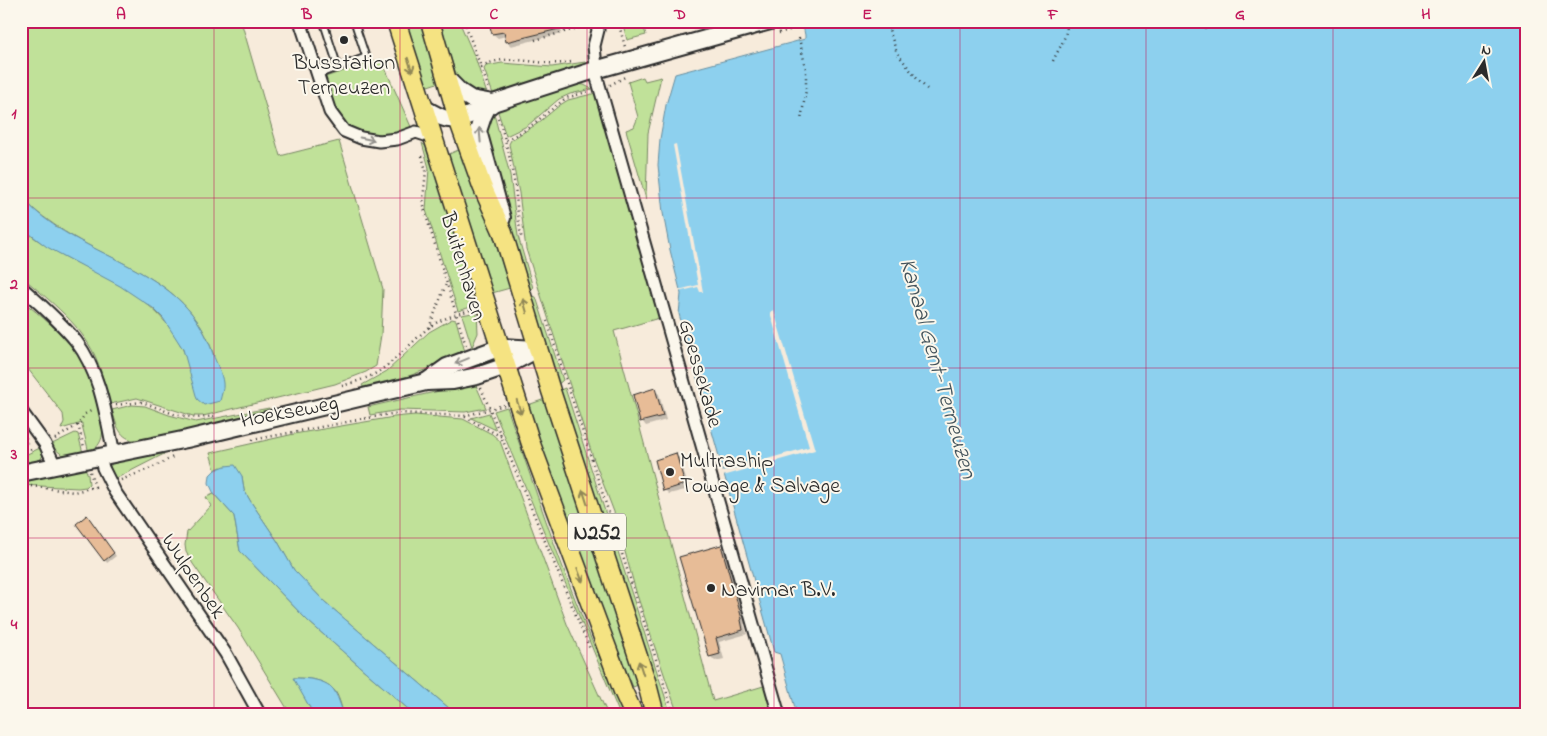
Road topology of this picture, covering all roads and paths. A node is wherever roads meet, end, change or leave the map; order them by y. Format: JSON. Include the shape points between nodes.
{"nodes":[{"id":1,"x":300,"y":21,"type":"edge"},
{"id":2,"x":323,"y":21,"type":"edge"},
{"id":3,"x":354,"y":21,"type":"edge"},
{"id":4,"x":396,"y":21,"type":"edge"},
{"id":5,"x":430,"y":21,"type":"edge"},
{"id":6,"x":464,"y":21,"type":"edge"},
{"id":7,"x":618,"y":21,"type":"edge"},
{"id":8,"x":770,"y":21,"type":"edge"},
{"id":9,"x":820,"y":21,"type":"edge"},
{"id":10,"x":886,"y":21,"type":"edge"},
{"id":11,"x":1068,"y":21,"type":"edge"},
{"id":12,"x":1198,"y":21,"type":"edge"},
{"id":13,"x":596,"y":22,"type":"edge"},
{"id":14,"x":801,"y":27,"type":"dead end"},
{"id":15,"x":1209,"y":30,"type":"dead end"},
{"id":16,"x":800,"y":38,"type":"dead end"},
{"id":17,"x":535,"y":40,"type":"dead end"},
{"id":18,"x":625,"y":47,"type":"dead end"},
{"id":19,"x":1053,"y":61,"type":"dead end"},
{"id":20,"x":550,"y":64,"type":"dead end"},
{"id":21,"x":481,"y":66,"type":"junction"},
{"id":22,"x":338,"y":67,"type":"junction"},
{"id":23,"x":595,"y":70,"type":"junction"},
{"id":24,"x":318,"y":74,"type":"junction"},
{"id":25,"x":448,"y":80,"type":"junction"},
{"id":26,"x":600,"y":88,"type":"junction"},
{"id":27,"x":927,"y":89,"type":"dead end"},
{"id":28,"x":490,"y":106,"type":"junction"},
{"id":29,"x":424,"y":108,"type":"junction"},
{"id":30,"x":458,"y":119,"type":"junction"},
{"id":31,"x":801,"y":120,"type":"dead end"},
{"id":32,"x":416,"y":132,"type":"junction"},
{"id":33,"x":434,"y":138,"type":"junction"},
{"id":34,"x":506,"y":140,"type":"junction"},
{"id":35,"x":503,"y":233,"type":"junction"},
{"id":36,"x":523,"y":245,"type":"dead end"},
{"id":37,"x":446,"y":283,"type":"junction"},
{"id":38,"x":21,"y":287,"type":"edge"},
{"id":39,"x":486,"y":306,"type":"junction"},
{"id":40,"x":456,"y":314,"type":"junction"},
{"id":41,"x":546,"y":319,"type":"dead end"},
{"id":42,"x":428,"y":328,"type":"junction"},
{"id":43,"x":501,"y":348,"type":"junction"},
{"id":44,"x":538,"y":349,"type":"junction"},
{"id":45,"x":470,"y":357,"type":"junction"},
{"id":46,"x":506,"y":366,"type":"junction"},
{"id":47,"x":476,"y":376,"type":"junction"},
{"id":48,"x":426,"y":382,"type":"junction"},
{"id":49,"x":568,"y":384,"type":"junction"},
{"id":50,"x":336,"y":388,"type":"dead end"},
{"id":51,"x":551,"y":391,"type":"junction"},
{"id":52,"x":517,"y":402,"type":"junction"},
{"id":53,"x":105,"y":408,"type":"junction"},
{"id":54,"x":489,"y":410,"type":"junction"},
{"id":55,"x":21,"y":411,"type":"edge"},
{"id":56,"x":218,"y":416,"type":"dead end"},
{"id":57,"x":464,"y":416,"type":"junction"},
{"id":58,"x":502,"y":438,"type":"junction"},
{"id":59,"x":251,"y":440,"type":"dead end"},
{"id":60,"x":45,"y":444,"type":"junction"},
{"id":61,"x":107,"y":455,"type":"junction"},
{"id":62,"x":178,"y":455,"type":"dead end"},
{"id":63,"x":54,"y":466,"type":"junction"},
{"id":64,"x":24,"y":479,"type":"edge"},
{"id":65,"x":111,"y":484,"type":"junction"},
{"id":66,"x":591,"y":652,"type":"dead end"},
{"id":67,"x":260,"y":715,"type":"edge"},
{"id":68,"x":634,"y":715,"type":"edge"},
{"id":69,"x":655,"y":715,"type":"edge"},
{"id":70,"x":674,"y":715,"type":"edge"},
{"id":71,"x":779,"y":715,"type":"edge"}],
"edges":[{"from":1,"to":24,"type":"street"},
{"from":2,"to":22,"type":"lane"},
{"from":3,"to":22,"type":"lane","via":[[366,57]]},
{"from":4,"to":29,"type":"main road","name":"Buitenhaven","number":"N252","one_way":true},
{"from":5,"to":25,"type":"main road","name":"Buitenhaven","number":"N252"},
{"from":6,"to":21,"type":"path"},
{"from":7,"to":18,"type":"path"},
{"from":8,"to":23,"type":"main road"},
{"from":9,"to":14,"type":"path"},
{"from":10,"to":27,"type":"path","via":[[897,53]]},
{"from":11,"to":19,"type":"path","via":[[1064,40]]},
{"from":12,"to":15,"type":"path"},
{"from":13,"to":17,"type":"path"},
{"from":13,"to":23,"type":"street"},
{"from":16,"to":31,"type":"path","via":[[806,69]]},
{"from":20,"to":21,"type":"path","via":[[512,60]]},
{"from":21,"to":28,"type":"path"},
{"from":22,"to":24,"type":"lane"},
{"from":23,"to":26,"type":"street","name":"Goessekade"},
{"from":23,"to":28,"type":"main road"},
{"from":24,"to":32,"type":"street","one_way":true,"via":[[330,112],[344,131],[379,141]]},
{"from":25,"to":28,"type":"main road","via":[[471,99]]},
{"from":25,"to":30,"type":"main road","name":"Buitenhaven","number":"N252"},
{"from":26,"to":34,"type":"path","via":[[566,98],[527,129]]},
{"from":26,"to":71,"type":"street","name":"Goessekade"},
{"from":28,"to":30,"type":"main road"},
{"from":28,"to":34,"type":"path"},
{"from":35,"to":28,"type":"main road","name":"Buitenhaven","number":"N252","one_way":true,"via":[[502,214],[478,131]]},
{"from":29,"to":30,"type":"main road","via":[[442,118]]},
{"from":29,"to":33,"type":"main road","name":"Buitenhaven","number":"N252"},
{"from":30,"to":35,"type":"main road","name":"Buitenhaven","number":"N252"},
{"from":32,"to":33,"type":"street"},
{"from":32,"to":37,"type":"path","name":"Buitenhaven","via":[[426,171],[425,212]]},
{"from":33,"to":39,"type":"main road","name":"Buitenhaven","number":"N252"},
{"from":34,"to":36,"type":"path"},
{"from":44,"to":35,"type":"main road","name":"Buitenhaven","number":"N252","one_way":true},
{"from":37,"to":40,"type":"path","name":"Buitenhaven"},
{"from":37,"to":42,"type":"path","name":"Hoekseweg"},
{"from":38,"to":53,"type":"street","name":"Wulpenbek","via":[[77,341],[95,374]]},
{"from":39,"to":40,"type":"path","name":"Hoekseweg"},
{"from":39,"to":43,"type":"main road","name":"Buitenhaven","number":"N252"},
{"from":40,"to":42,"type":"path","name":"Hoekseweg"},
{"from":40,"to":45,"type":"path","name":"Buitenhaven"},
{"from":41,"to":49,"type":"path"},
{"from":42,"to":50,"type":"path","name":"Hoekseweg","via":[[379,371]]},
{"from":43,"to":44,"type":"main road","name":"Hoekseweg"},
{"from":43,"to":45,"type":"main road","name":"Hoekseweg"},
{"from":43,"to":46,"type":"main road","number":"N252"},
{"from":44,"to":46,"type":"main road","name":"Hoekseweg"},
{"from":44,"to":51,"type":"main road","number":"N252"},
{"from":45,"to":48,"type":"main road","name":"Hoekseweg","one_way":true,"via":[[447,367]]},
{"from":46,"to":47,"type":"main road","name":"Hoekseweg"},
{"from":46,"to":52,"type":"main road","number":"N252"},
{"from":47,"to":48,"type":"main road","name":"Hoekseweg","via":[[453,382]]},
{"from":47,"to":54,"type":"path"},
{"from":48,"to":61,"type":"main road","name":"Hoekseweg"},
{"from":49,"to":51,"type":"path"},
{"from":49,"to":70,"type":"path"},
{"from":69,"to":51,"type":"main road","number":"N252","one_way":true},
{"from":52,"to":54,"type":"path","name":"Hoekseweg"},
{"from":52,"to":68,"type":"main road","number":"N252","one_way":true},
{"from":53,"to":56,"type":"path","name":"Hoekseweg","via":[[142,402],[174,414],[197,418]]},
{"from":53,"to":60,"type":"path","name":"Hoekseweg","via":[[85,414],[78,425]]},
{"from":53,"to":61,"type":"street","name":"Wulpenbek"},
{"from":54,"to":57,"type":"path","name":"Hoekseweg"},
{"from":54,"to":58,"type":"path"},
{"from":55,"to":60,"type":"street"},
{"from":57,"to":58,"type":"path"},
{"from":57,"to":59,"type":"path","name":"Hoekseweg","via":[[393,414]]},
{"from":58,"to":66,"type":"path"},
{"from":60,"to":63,"type":"street"},
{"from":61,"to":63,"type":"main road","name":"Hoekseweg"},
{"from":61,"to":65,"type":"street","name":"Wulpenbek","via":[[103,468]]},
{"from":62,"to":65,"type":"path"},
{"from":63,"to":64,"type":"main road","name":"Hoekseweg"},
{"from":64,"to":65,"type":"path","via":[[74,492]]},
{"from":65,"to":67,"type":"street","name":"Wulpenbek","via":[[226,654]]}]}
